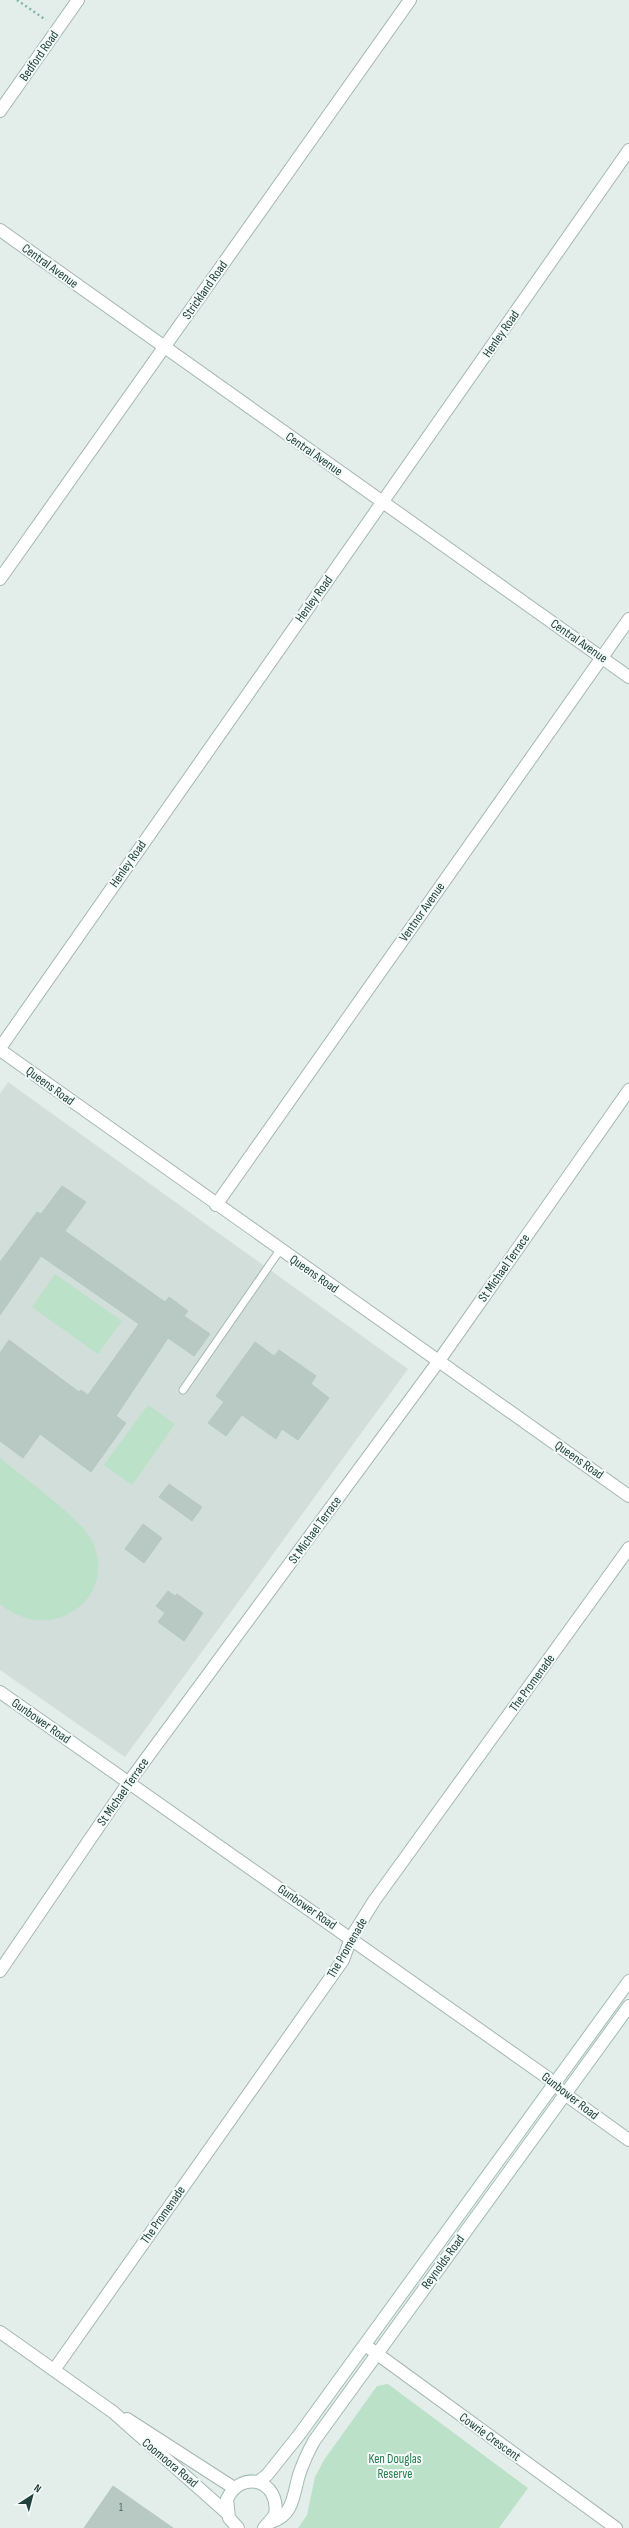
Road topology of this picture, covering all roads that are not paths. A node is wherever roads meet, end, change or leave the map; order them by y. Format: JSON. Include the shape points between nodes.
{"nodes":[{"id":1,"x":78,"y":0,"type":"edge"},
{"id":2,"x":410,"y":0,"type":"edge"},
{"id":3,"x":0,"y":111,"type":"edge"},
{"id":4,"x":629,"y":150,"type":"edge"},
{"id":5,"x":0,"y":230,"type":"edge"},
{"id":6,"x":164,"y":348,"type":"junction"},
{"id":7,"x":383,"y":503,"type":"junction"},
{"id":8,"x":0,"y":579,"type":"edge"},
{"id":9,"x":629,"y":619,"type":"edge"},
{"id":10,"x":602,"y":658,"type":"junction"},
{"id":11,"x":629,"y":677,"type":"edge"},
{"id":12,"x":0,"y":1049,"type":"edge"},
{"id":13,"x":629,"y":1090,"type":"edge"},
{"id":14,"x":216,"y":1205,"type":"junction"},
{"id":15,"x":280,"y":1250,"type":"junction"},
{"id":16,"x":438,"y":1362,"type":"junction"},
{"id":17,"x":182,"y":1390,"type":"dead end"},
{"id":18,"x":629,"y":1496,"type":"edge"},
{"id":19,"x":629,"y":1548,"type":"edge"},
{"id":20,"x":0,"y":1692,"type":"edge"},
{"id":21,"x":129,"y":1782,"type":"junction"},
{"id":22,"x":351,"y":1938,"type":"junction"},
{"id":23,"x":0,"y":1971,"type":"edge"},
{"id":24,"x":629,"y":1981,"type":"edge"},
{"id":25,"x":629,"y":2006,"type":"edge"},
{"id":26,"x":555,"y":2084,"type":"junction"},
{"id":27,"x":566,"y":2095,"type":"junction"},
{"id":28,"x":629,"y":2140,"type":"edge"},
{"id":29,"x":481,"y":2185,"type":"junction"},
{"id":30,"x":493,"y":2194,"type":"junction"},
{"id":31,"x":0,"y":2332,"type":"edge"},
{"id":32,"x":365,"y":2345,"type":"junction"},
{"id":33,"x":376,"y":2354,"type":"junction"},
{"id":34,"x":54,"y":2370,"type":"junction"},
{"id":35,"x":112,"y":2412,"type":"junction"},
{"id":36,"x":258,"y":2482,"type":"junction"},
{"id":37,"x":234,"y":2488,"type":"junction"},
{"id":38,"x":227,"y":2520,"type":"edge"},
{"id":39,"x":268,"y":2525,"type":"edge"},
{"id":40,"x":238,"y":2528,"type":"edge"},
{"id":41,"x":616,"y":2528,"type":"edge"}],
"edges":[{"from":1,"to":3,"type":"street","name":"Bedford Road"},
{"from":2,"to":6,"type":"street","name":"Strickland Road"},
{"from":4,"to":7,"type":"street","name":"Henley Road"},
{"from":5,"to":6,"type":"street","name":"Central Avenue"},
{"from":6,"to":7,"type":"street","name":"Central Avenue"},
{"from":6,"to":8,"type":"street","name":"Strickland Road"},
{"from":7,"to":10,"type":"street","name":"Central Avenue"},
{"from":7,"to":12,"type":"street","name":"Henley Road"},
{"from":9,"to":10,"type":"street","name":"Ventnor Avenue"},
{"from":10,"to":11,"type":"street","name":"Central Avenue"},
{"from":10,"to":14,"type":"street","name":"Ventnor Avenue"},
{"from":12,"to":14,"type":"street","name":"Queens Road"},
{"from":13,"to":16,"type":"street","name":"St Michael Terrace"},
{"from":14,"to":15,"type":"street","name":"Queens Road"},
{"from":15,"to":16,"type":"street","name":"Queens Road"},
{"from":15,"to":17,"type":"lane"},
{"from":16,"to":18,"type":"street","name":"Queens Road"},
{"from":16,"to":21,"type":"street","name":"St Michael Terrace"},
{"from":19,"to":22,"type":"street","name":"The Promenade","via":[[374,1901]]},
{"from":20,"to":21,"type":"street","name":"Gunbower Road"},
{"from":21,"to":22,"type":"street","name":"Gunbower Road"},
{"from":21,"to":23,"type":"street","name":"St Michael Terrace"},
{"from":22,"to":26,"type":"street","name":"Gunbower Road"},
{"from":22,"to":34,"type":"street","name":"The Promenade","via":[[343,1960]]},
{"from":24,"to":26,"type":"street","name":"Reynolds Road"},
{"from":25,"to":27,"type":"street","name":"Reynolds Road"},
{"from":26,"to":27,"type":"street","name":"Gunbower Road"},
{"from":26,"to":29,"type":"street","name":"Reynolds Road"},
{"from":27,"to":28,"type":"street","name":"Gunbower Road"},
{"from":27,"to":30,"type":"street","name":"Reynolds Road"},
{"from":29,"to":30,"type":"street"},
{"from":29,"to":32,"type":"street","name":"Reynolds Road"},
{"from":30,"to":33,"type":"street","name":"Reynolds Road"},
{"from":31,"to":34,"type":"street","name":"Coomoora Road"},
{"from":32,"to":33,"type":"street","name":"Cowrie Crescent"},
{"from":32,"to":36,"type":"street","name":"Reynolds Road","via":[[278,2462]]},
{"from":33,"to":39,"type":"street","name":"Reynolds Road","via":[[314,2441],[302,2466],[290,2509],[280,2520]]},
{"from":33,"to":41,"type":"street","name":"Cowrie Crescent"},
{"from":34,"to":35,"type":"street","name":"Coomoora Road"},
{"from":35,"to":37,"type":"street","name":"Coomoora Road","via":[[115,2411]]},
{"from":35,"to":38,"type":"street","name":"Coomoora Road"},
{"from":36,"to":37,"type":"street","via":[[245,2482]]},
{"from":36,"to":39,"type":"street","via":[[269,2489],[275,2499],[275,2515]]},
{"from":37,"to":38,"type":"street","via":[[227,2499]]},
{"from":38,"to":40,"type":"street","name":"Coomoora Road"}]}
